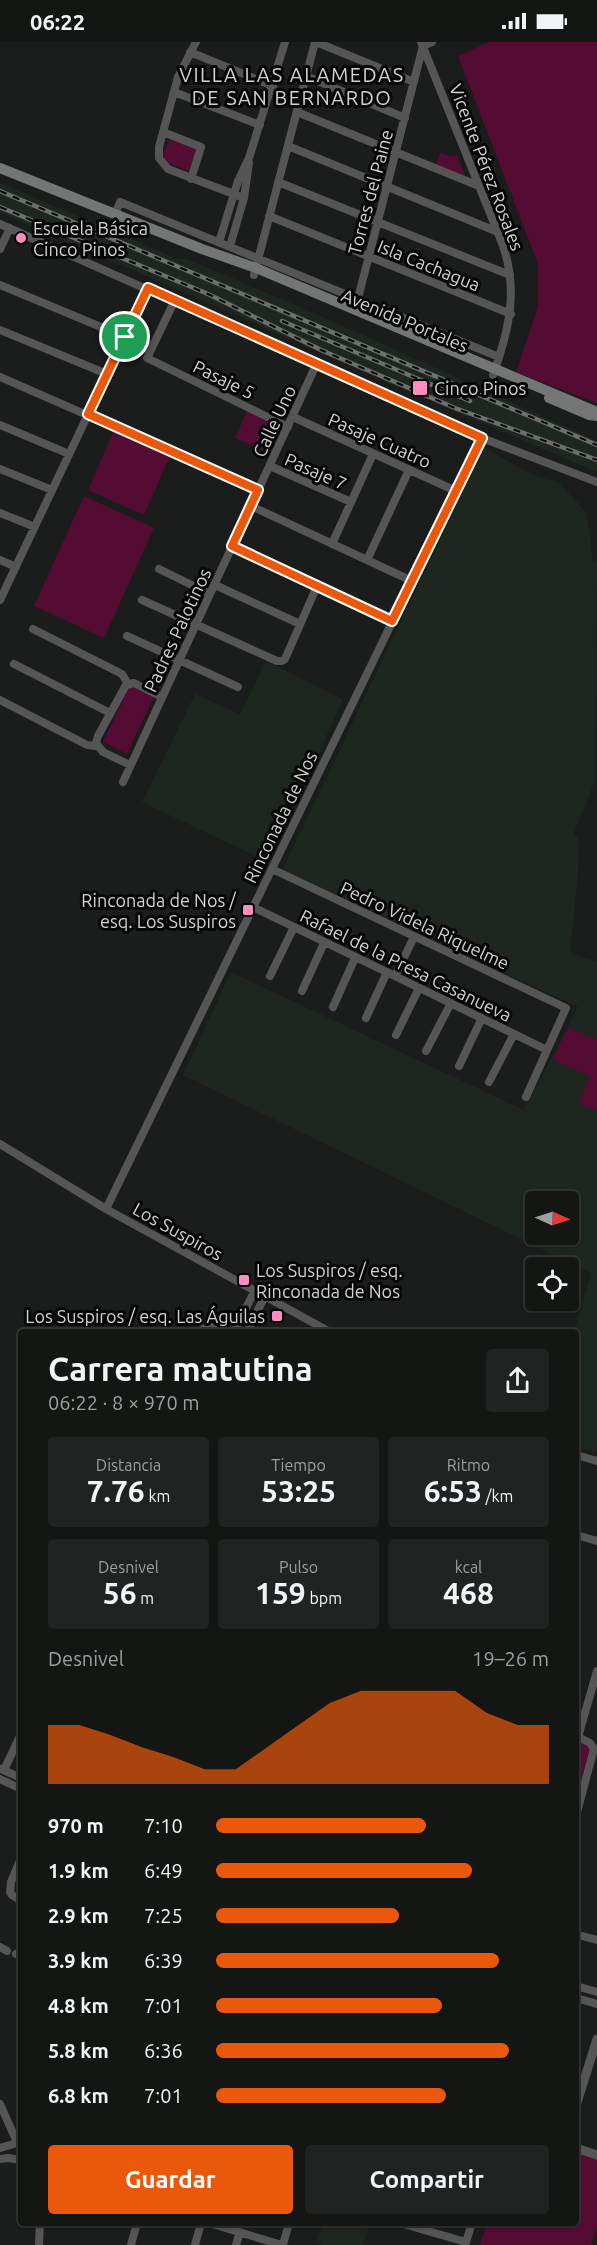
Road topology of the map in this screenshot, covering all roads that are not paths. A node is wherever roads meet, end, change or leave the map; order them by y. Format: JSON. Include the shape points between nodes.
{"nodes":[{"id":1,"x":196,"y":42,"type":"edge"},
{"id":2,"x":315,"y":42,"type":"edge"},
{"id":3,"x":414,"y":42,"type":"edge"},
{"id":4,"x":432,"y":42,"type":"edge"},
{"id":5,"x":282,"y":43,"type":"edge"},
{"id":6,"x":422,"y":44,"type":"edge"},
{"id":7,"x":190,"y":52,"type":"junction"},
{"id":8,"x":306,"y":76,"type":"junction"},
{"id":9,"x":414,"y":82,"type":"junction"},
{"id":10,"x":273,"y":86,"type":"junction"},
{"id":11,"x":174,"y":92,"type":"junction"},
{"id":12,"x":297,"y":112,"type":"junction"},
{"id":13,"x":405,"y":118,"type":"junction"},
{"id":14,"x":260,"y":125,"type":"junction"},
{"id":15,"x":163,"y":132,"type":"junction"},
{"id":16,"x":288,"y":146,"type":"junction"},
{"id":17,"x":396,"y":152,"type":"junction"},
{"id":18,"x":249,"y":158,"type":"junction"},
{"id":19,"x":0,"y":168,"type":"edge"},
{"id":20,"x":191,"y":179,"type":"junction"},
{"id":21,"x":278,"y":182,"type":"junction"},
{"id":22,"x":479,"y":186,"type":"junction"},
{"id":23,"x":387,"y":187,"type":"junction"},
{"id":24,"x":233,"y":195,"type":"junction"},
{"id":25,"x":244,"y":198,"type":"junction"},
{"id":26,"x":115,"y":214,"type":"junction"},
{"id":27,"x":269,"y":216,"type":"junction"},
{"id":28,"x":378,"y":222,"type":"junction"},
{"id":29,"x":0,"y":224,"type":"edge"},
{"id":30,"x":10,"y":228,"type":"junction"},
{"id":31,"x":498,"y":232,"type":"junction"},
{"id":32,"x":219,"y":242,"type":"junction"},
{"id":33,"x":230,"y":246,"type":"junction"},
{"id":34,"x":0,"y":249,"type":"edge"},
{"id":35,"x":369,"y":256,"type":"junction"},
{"id":36,"x":256,"y":267,"type":"junction"},
{"id":37,"x":510,"y":275,"type":"junction"},
{"id":38,"x":0,"y":285,"type":"edge"},
{"id":39,"x":148,"y":288,"type":"junction"},
{"id":40,"x":358,"y":299,"type":"junction"},
{"id":41,"x":175,"y":300,"type":"junction"},
{"id":42,"x":355,"y":310,"type":"junction"},
{"id":43,"x":511,"y":314,"type":"junction"},
{"id":44,"x":0,"y":330,"type":"edge"},
{"id":45,"x":125,"y":337,"type":"junction"},
{"id":46,"x":500,"y":357,"type":"junction"},
{"id":47,"x":316,"y":365,"type":"junction"},
{"id":48,"x":494,"y":371,"type":"junction"},
{"id":49,"x":107,"y":374,"type":"junction"},
{"id":50,"x":0,"y":377,"type":"edge"},
{"id":51,"x":88,"y":414,"type":"junction"},
{"id":52,"x":597,"y":414,"type":"edge"},
{"id":53,"x":292,"y":417,"type":"junction"},
{"id":54,"x":0,"y":425,"type":"edge"},
{"id":55,"x":288,"y":427,"type":"junction"},
{"id":56,"x":482,"y":438,"type":"junction"},
{"id":57,"x":69,"y":454,"type":"junction"},
{"id":58,"x":373,"y":454,"type":"junction"},
{"id":59,"x":270,"y":466,"type":"junction"},
{"id":60,"x":0,"y":469,"type":"edge"},
{"id":61,"x":409,"y":470,"type":"junction"},
{"id":62,"x":597,"y":482,"type":"edge"},
{"id":63,"x":52,"y":490,"type":"junction"},
{"id":64,"x":258,"y":490,"type":"junction"},
{"id":65,"x":456,"y":491,"type":"junction"},
{"id":66,"x":351,"y":502,"type":"junction"},
{"id":67,"x":251,"y":506,"type":"junction"},
{"id":68,"x":0,"y":513,"type":"edge"},
{"id":69,"x":35,"y":527,"type":"junction"},
{"id":70,"x":332,"y":544,"type":"junction"},
{"id":71,"x":232,"y":546,"type":"junction"},
{"id":72,"x":0,"y":560,"type":"edge"},
{"id":73,"x":367,"y":560,"type":"junction"},
{"id":74,"x":16,"y":567,"type":"junction"},
{"id":75,"x":159,"y":569,"type":"dead end"},
{"id":76,"x":412,"y":581,"type":"junction"},
{"id":77,"x":214,"y":585,"type":"junction"},
{"id":78,"x":317,"y":586,"type":"junction"},
{"id":79,"x":210,"y":594,"type":"junction"},
{"id":80,"x":0,"y":600,"type":"edge"},
{"id":81,"x":142,"y":600,"type":"dead end"},
{"id":82,"x":392,"y":621,"type":"junction"},
{"id":83,"x":300,"y":624,"type":"junction"},
{"id":84,"x":196,"y":625,"type":"junction"},
{"id":85,"x":33,"y":629,"type":"dead end"},
{"id":86,"x":128,"y":636,"type":"dead end"},
{"id":87,"x":179,"y":660,"type":"junction"},
{"id":88,"x":14,"y":664,"type":"dead end"},
{"id":89,"x":128,"y":684,"type":"junction"},
{"id":90,"x":238,"y":687,"type":"dead end"},
{"id":91,"x":162,"y":697,"type":"junction"},
{"id":92,"x":0,"y":700,"type":"edge"},
{"id":93,"x":110,"y":713,"type":"junction"},
{"id":94,"x":97,"y":746,"type":"junction"},
{"id":95,"x":130,"y":765,"type":"junction"},
{"id":96,"x":123,"y":782,"type":"dead end"},
{"id":97,"x":272,"y":869,"type":"junction"},
{"id":98,"x":253,"y":907,"type":"junction"},
{"id":99,"x":294,"y":927,"type":"junction"},
{"id":100,"x":414,"y":937,"type":"junction"},
{"id":101,"x":324,"y":943,"type":"junction"},
{"id":102,"x":355,"y":957,"type":"junction"},
{"id":103,"x":391,"y":974,"type":"junction"},
{"id":104,"x":270,"y":976,"type":"dead end"},
{"id":105,"x":419,"y":988,"type":"junction"},
{"id":106,"x":302,"y":991,"type":"dead end"},
{"id":107,"x":450,"y":1003,"type":"junction"},
{"id":108,"x":333,"y":1007,"type":"dead end"},
{"id":109,"x":366,"y":1018,"type":"dead end"},
{"id":110,"x":482,"y":1018,"type":"junction"},
{"id":111,"x":514,"y":1034,"type":"junction"},
{"id":112,"x":396,"y":1035,"type":"dead end"},
{"id":113,"x":547,"y":1050,"type":"junction"},
{"id":114,"x":426,"y":1051,"type":"dead end"},
{"id":115,"x":459,"y":1066,"type":"dead end"},
{"id":116,"x":489,"y":1082,"type":"dead end"},
{"id":117,"x":526,"y":1097,"type":"dead end"},
{"id":118,"x":0,"y":1144,"type":"edge"},
{"id":119,"x":106,"y":1209,"type":"junction"},
{"id":120,"x":255,"y":1290,"type":"junction"},
{"id":121,"x":265,"y":1296,"type":"junction"},
{"id":122,"x":193,"y":1319,"type":"dead end"},
{"id":123,"x":208,"y":1329,"type":"edge"},
{"id":124,"x":236,"y":1329,"type":"edge"},
{"id":125,"x":248,"y":1329,"type":"edge"},
{"id":126,"x":325,"y":1329,"type":"edge"},
{"id":127,"x":579,"y":1456,"type":"edge"},
{"id":128,"x":597,"y":1461,"type":"edge"},
{"id":129,"x":579,"y":1536,"type":"edge"},
{"id":130,"x":597,"y":1541,"type":"edge"},
{"id":131,"x":597,"y":1671,"type":"edge"},
{"id":132,"x":579,"y":1730,"type":"edge"},
{"id":133,"x":579,"y":1738,"type":"edge"},
{"id":134,"x":18,"y":1740,"type":"edge"},
{"id":135,"x":2,"y":1769,"type":"edge"},
{"id":136,"x":18,"y":1777,"type":"edge"},
{"id":137,"x":1,"y":1782,"type":"edge"},
{"id":138,"x":18,"y":1788,"type":"edge"},
{"id":139,"x":579,"y":1795,"type":"edge"},
{"id":140,"x":18,"y":1866,"type":"edge"},
{"id":141,"x":18,"y":1900,"type":"edge"},
{"id":142,"x":582,"y":1936,"type":"dead end"},
{"id":143,"x":597,"y":1940,"type":"edge"},
{"id":144,"x":579,"y":1987,"type":"edge"},
{"id":145,"x":597,"y":1992,"type":"edge"},
{"id":146,"x":579,"y":1999,"type":"edge"},
{"id":147,"x":597,"y":2004,"type":"edge"},
{"id":148,"x":597,"y":2039,"type":"edge"},
{"id":149,"x":579,"y":2096,"type":"edge"},
{"id":150,"x":0,"y":2104,"type":"edge"},
{"id":151,"x":0,"y":2148,"type":"edge"},
{"id":152,"x":579,"y":2149,"type":"edge"},
{"id":153,"x":597,"y":2155,"type":"edge"},
{"id":154,"x":0,"y":2159,"type":"edge"},
{"id":155,"x":18,"y":2160,"type":"edge"},
{"id":156,"x":40,"y":2226,"type":"edge"},
{"id":157,"x":136,"y":2226,"type":"edge"},
{"id":158,"x":200,"y":2226,"type":"edge"},
{"id":159,"x":219,"y":2226,"type":"edge"},
{"id":160,"x":288,"y":2226,"type":"edge"},
{"id":161,"x":410,"y":2226,"type":"edge"},
{"id":162,"x":471,"y":2226,"type":"edge"},
{"id":163,"x":240,"y":2232,"type":"junction"},
{"id":164,"x":39,"y":2245,"type":"edge"},
{"id":165,"x":131,"y":2245,"type":"edge"},
{"id":166,"x":195,"y":2245,"type":"edge"},
{"id":167,"x":236,"y":2245,"type":"edge"},
{"id":168,"x":283,"y":2245,"type":"edge"}],
"edges":[{"from":1,"to":7,"type":"street"},
{"from":2,"to":8,"type":"street"},
{"from":2,"to":9,"type":"street"},
{"from":3,"to":6,"type":"street"},
{"from":4,"to":6,"type":"street"},
{"from":5,"to":10,"type":"street"},
{"from":6,"to":9,"type":"street","name":"Torres del Paine"},
{"from":6,"to":22,"type":"street","name":"Vicente Pérez Rosales"},
{"from":7,"to":10,"type":"street"},
{"from":7,"to":11,"type":"street"},
{"from":8,"to":12,"type":"street"},
{"from":8,"to":13,"type":"street"},
{"from":9,"to":13,"type":"street","name":"Torres del Paine"},
{"from":10,"to":14,"type":"street"},
{"from":11,"to":14,"type":"street"},
{"from":11,"to":15,"type":"street"},
{"from":12,"to":16,"type":"street"},
{"from":12,"to":17,"type":"street"},
{"from":13,"to":17,"type":"street","name":"Torres del Paine"},
{"from":14,"to":18,"type":"street"},
{"from":15,"to":20,"type":"street","via":[[159,158],[168,169]]},
{"from":15,"to":20,"type":"street","via":[[201,147]]},
{"from":16,"to":21,"type":"street"},
{"from":16,"to":23,"type":"street"},
{"from":17,"to":22,"type":"street"},
{"from":17,"to":23,"type":"street","name":"Torres del Paine"},
{"from":18,"to":24,"type":"street"},
{"from":18,"to":25,"type":"street"},
{"from":19,"to":26,"type":"main road","name":"Avenida Portales"},
{"from":20,"to":24,"type":"street"},
{"from":21,"to":27,"type":"street"},
{"from":21,"to":28,"type":"street"},
{"from":22,"to":31,"type":"street","name":"Vicente Pérez Rosales"},
{"from":23,"to":28,"type":"street","name":"Torres del Paine"},
{"from":23,"to":31,"type":"street"},
{"from":24,"to":25,"type":"street"},
{"from":24,"to":32,"type":"street"},
{"from":25,"to":33,"type":"street"},
{"from":26,"to":32,"type":"street","name":"Avenida Portales","via":[[120,202]]},
{"from":26,"to":36,"type":"main road","name":"Avenida Portales"},
{"from":27,"to":35,"type":"street","name":"Isla Cachagua"},
{"from":27,"to":36,"type":"street"},
{"from":28,"to":35,"type":"street","name":"Torres del Paine"},
{"from":28,"to":37,"type":"street"},
{"from":29,"to":30,"type":"street"},
{"from":30,"to":34,"type":"street"},
{"from":30,"to":39,"type":"street"},
{"from":31,"to":37,"type":"street","name":"Vicente Pérez Rosales"},
{"from":32,"to":33,"type":"street","name":"Avenida Portales"},
{"from":33,"to":36,"type":"street","name":"Avenida Portales"},
{"from":35,"to":40,"type":"street","name":"Torres del Paine"},
{"from":35,"to":43,"type":"street","name":"Isla Cachagua"},
{"from":36,"to":40,"type":"street","name":"Avenida Portales"},
{"from":36,"to":42,"type":"main road","name":"Avenida Portales"},
{"from":36,"to":48,"type":"main road","name":"Avenida Portales"},
{"from":37,"to":43,"type":"street","name":"Vicente Pérez Rosales"},
{"from":38,"to":45,"type":"street"},
{"from":39,"to":41,"type":"street"},
{"from":39,"to":45,"type":"street"},
{"from":40,"to":42,"type":"street","name":"Torres del Paine"},
{"from":40,"to":46,"type":"street","name":"Avenida Portales"},
{"from":41,"to":47,"type":"street"},
{"from":41,"to":55,"type":"street","name":"Pasaje 5","via":[[147,358]]},
{"from":42,"to":48,"type":"main road","name":"Avenida Portales"},
{"from":43,"to":46,"type":"street","name":"Vicente Pérez Rosales"},
{"from":44,"to":49,"type":"street"},
{"from":45,"to":49,"type":"street"},
{"from":46,"to":48,"type":"street","name":"Vicente Pérez Rosales"},
{"from":47,"to":53,"type":"street","name":"Calle Uno"},
{"from":47,"to":56,"type":"street"},
{"from":48,"to":52,"type":"main road","name":"Avenida Portales"},
{"from":49,"to":51,"type":"street"},
{"from":50,"to":51,"type":"street"},
{"from":51,"to":57,"type":"street"},
{"from":51,"to":64,"type":"street"},
{"from":53,"to":55,"type":"street","name":"Calle Uno"},
{"from":53,"to":58,"type":"street","name":"Pasaje Cuatro"},
{"from":54,"to":57,"type":"street"},
{"from":55,"to":59,"type":"street","name":"Calle Uno"},
{"from":56,"to":62,"type":"street"},
{"from":56,"to":65,"type":"street","name":"Rinconada de Nos"},
{"from":57,"to":63,"type":"street"},
{"from":58,"to":61,"type":"street","name":"Pasaje Cuatro"},
{"from":58,"to":66,"type":"street"},
{"from":59,"to":64,"type":"street","name":"Calle Uno"},
{"from":59,"to":66,"type":"street","name":"Pasaje 7"},
{"from":60,"to":63,"type":"street"},
{"from":61,"to":65,"type":"street","name":"Pasaje Cuatro"},
{"from":61,"to":73,"type":"street"},
{"from":63,"to":69,"type":"street"},
{"from":64,"to":67,"type":"street","name":"Padres Palotinos"},
{"from":65,"to":76,"type":"street","name":"Rinconada de Nos"},
{"from":66,"to":70,"type":"street"},
{"from":67,"to":70,"type":"street"},
{"from":67,"to":71,"type":"street","name":"Padres Palotinos"},
{"from":68,"to":69,"type":"street"},
{"from":69,"to":74,"type":"street"},
{"from":70,"to":73,"type":"street"},
{"from":71,"to":77,"type":"street","name":"Padres Palotinos"},
{"from":71,"to":78,"type":"street"},
{"from":72,"to":74,"type":"street"},
{"from":73,"to":76,"type":"street"},
{"from":74,"to":80,"type":"street"},
{"from":75,"to":79,"type":"street"},
{"from":76,"to":82,"type":"street","name":"Rinconada de Nos"},
{"from":77,"to":79,"type":"street","name":"Padres Palotinos"},
{"from":77,"to":83,"type":"street"},
{"from":78,"to":82,"type":"street"},
{"from":78,"to":83,"type":"street"},
{"from":79,"to":84,"type":"street","name":"Padres Palotinos"},
{"from":81,"to":84,"type":"street"},
{"from":82,"to":97,"type":"street","name":"Rinconada de Nos"},
{"from":83,"to":84,"type":"street","via":[[282,661]]},
{"from":84,"to":87,"type":"street","name":"Padres Palotinos"},
{"from":85,"to":89,"type":"street","via":[[122,674]]},
{"from":86,"to":87,"type":"street"},
{"from":87,"to":90,"type":"street"},
{"from":87,"to":91,"type":"street","name":"Padres Palotinos"},
{"from":88,"to":93,"type":"street"},
{"from":89,"to":91,"type":"street","via":[[137,684]]},
{"from":89,"to":93,"type":"street"},
{"from":91,"to":95,"type":"street","name":"Padres Palotinos"},
{"from":92,"to":94,"type":"street","via":[[87,745]]},
{"from":93,"to":94,"type":"street"},
{"from":94,"to":95,"type":"street"},
{"from":95,"to":96,"type":"street","name":"Padres Palotinos"},
{"from":97,"to":98,"type":"street","name":"Rinconada de Nos"},
{"from":97,"to":100,"type":"street","name":"Pedro Videla Riquelme"},
{"from":98,"to":99,"type":"street","name":"Rafael de la Presa Casanueva"},
{"from":98,"to":119,"type":"street","name":"Rinconada de Nos"},
{"from":99,"to":101,"type":"street","name":"Rafael de la Presa Casanueva"},
{"from":99,"to":104,"type":"street"},
{"from":100,"to":103,"type":"street"},
{"from":100,"to":113,"type":"street","name":"Pedro Videla Riquelme","via":[[566,1008]]},
{"from":101,"to":102,"type":"street","name":"Rafael de la Presa Casanueva"},
{"from":101,"to":106,"type":"street"},
{"from":102,"to":103,"type":"street","name":"Rafael de la Presa Casanueva"},
{"from":102,"to":108,"type":"street"},
{"from":103,"to":105,"type":"street","name":"Rafael de la Presa Casanueva"},
{"from":103,"to":109,"type":"street"},
{"from":105,"to":107,"type":"street","name":"Rafael de la Presa Casanueva"},
{"from":105,"to":112,"type":"street"},
{"from":107,"to":110,"type":"street","name":"Rafael de la Presa Casanueva"},
{"from":107,"to":114,"type":"street"},
{"from":110,"to":111,"type":"street","name":"Rafael de la Presa Casanueva"},
{"from":110,"to":115,"type":"street"},
{"from":111,"to":113,"type":"street","name":"Rafael de la Presa Casanueva"},
{"from":111,"to":116,"type":"street"},
{"from":113,"to":117,"type":"street"},
{"from":118,"to":119,"type":"street","name":"Los Suspiros"},
{"from":119,"to":120,"type":"street","name":"Los Suspiros"},
{"from":120,"to":121,"type":"street","name":"Los Suspiros"},
{"from":120,"to":124,"type":"street"},
{"from":121,"to":125,"type":"street"},
{"from":121,"to":126,"type":"street","name":"Los Suspiros"},
{"from":122,"to":123,"type":"street"},
{"from":127,"to":128,"type":"street"},
{"from":129,"to":130,"type":"street"},
{"from":131,"to":132,"type":"street"},
{"from":133,"to":139,"type":"street","via":[[594,1749]]},
{"from":134,"to":135,"type":"street"},
{"from":135,"to":136,"type":"street"},
{"from":137,"to":138,"type":"street"},
{"from":140,"to":141,"type":"street","via":[[10,1888]]},
{"from":142,"to":143,"type":"street"},
{"from":144,"to":145,"type":"street"},
{"from":146,"to":147,"type":"street"},
{"from":148,"to":149,"type":"street"},
{"from":150,"to":151,"type":"street","via":[[16,2140]]},
{"from":152,"to":153,"type":"street"},
{"from":154,"to":155,"type":"street"},
{"from":156,"to":164,"type":"street"},
{"from":157,"to":165,"type":"street"},
{"from":158,"to":166,"type":"street"},
{"from":159,"to":163,"type":"street"},
{"from":160,"to":168,"type":"street"},
{"from":161,"to":162,"type":"street","via":[[466,2242]]},
{"from":163,"to":167,"type":"street"},
{"from":163,"to":168,"type":"street"}]}
